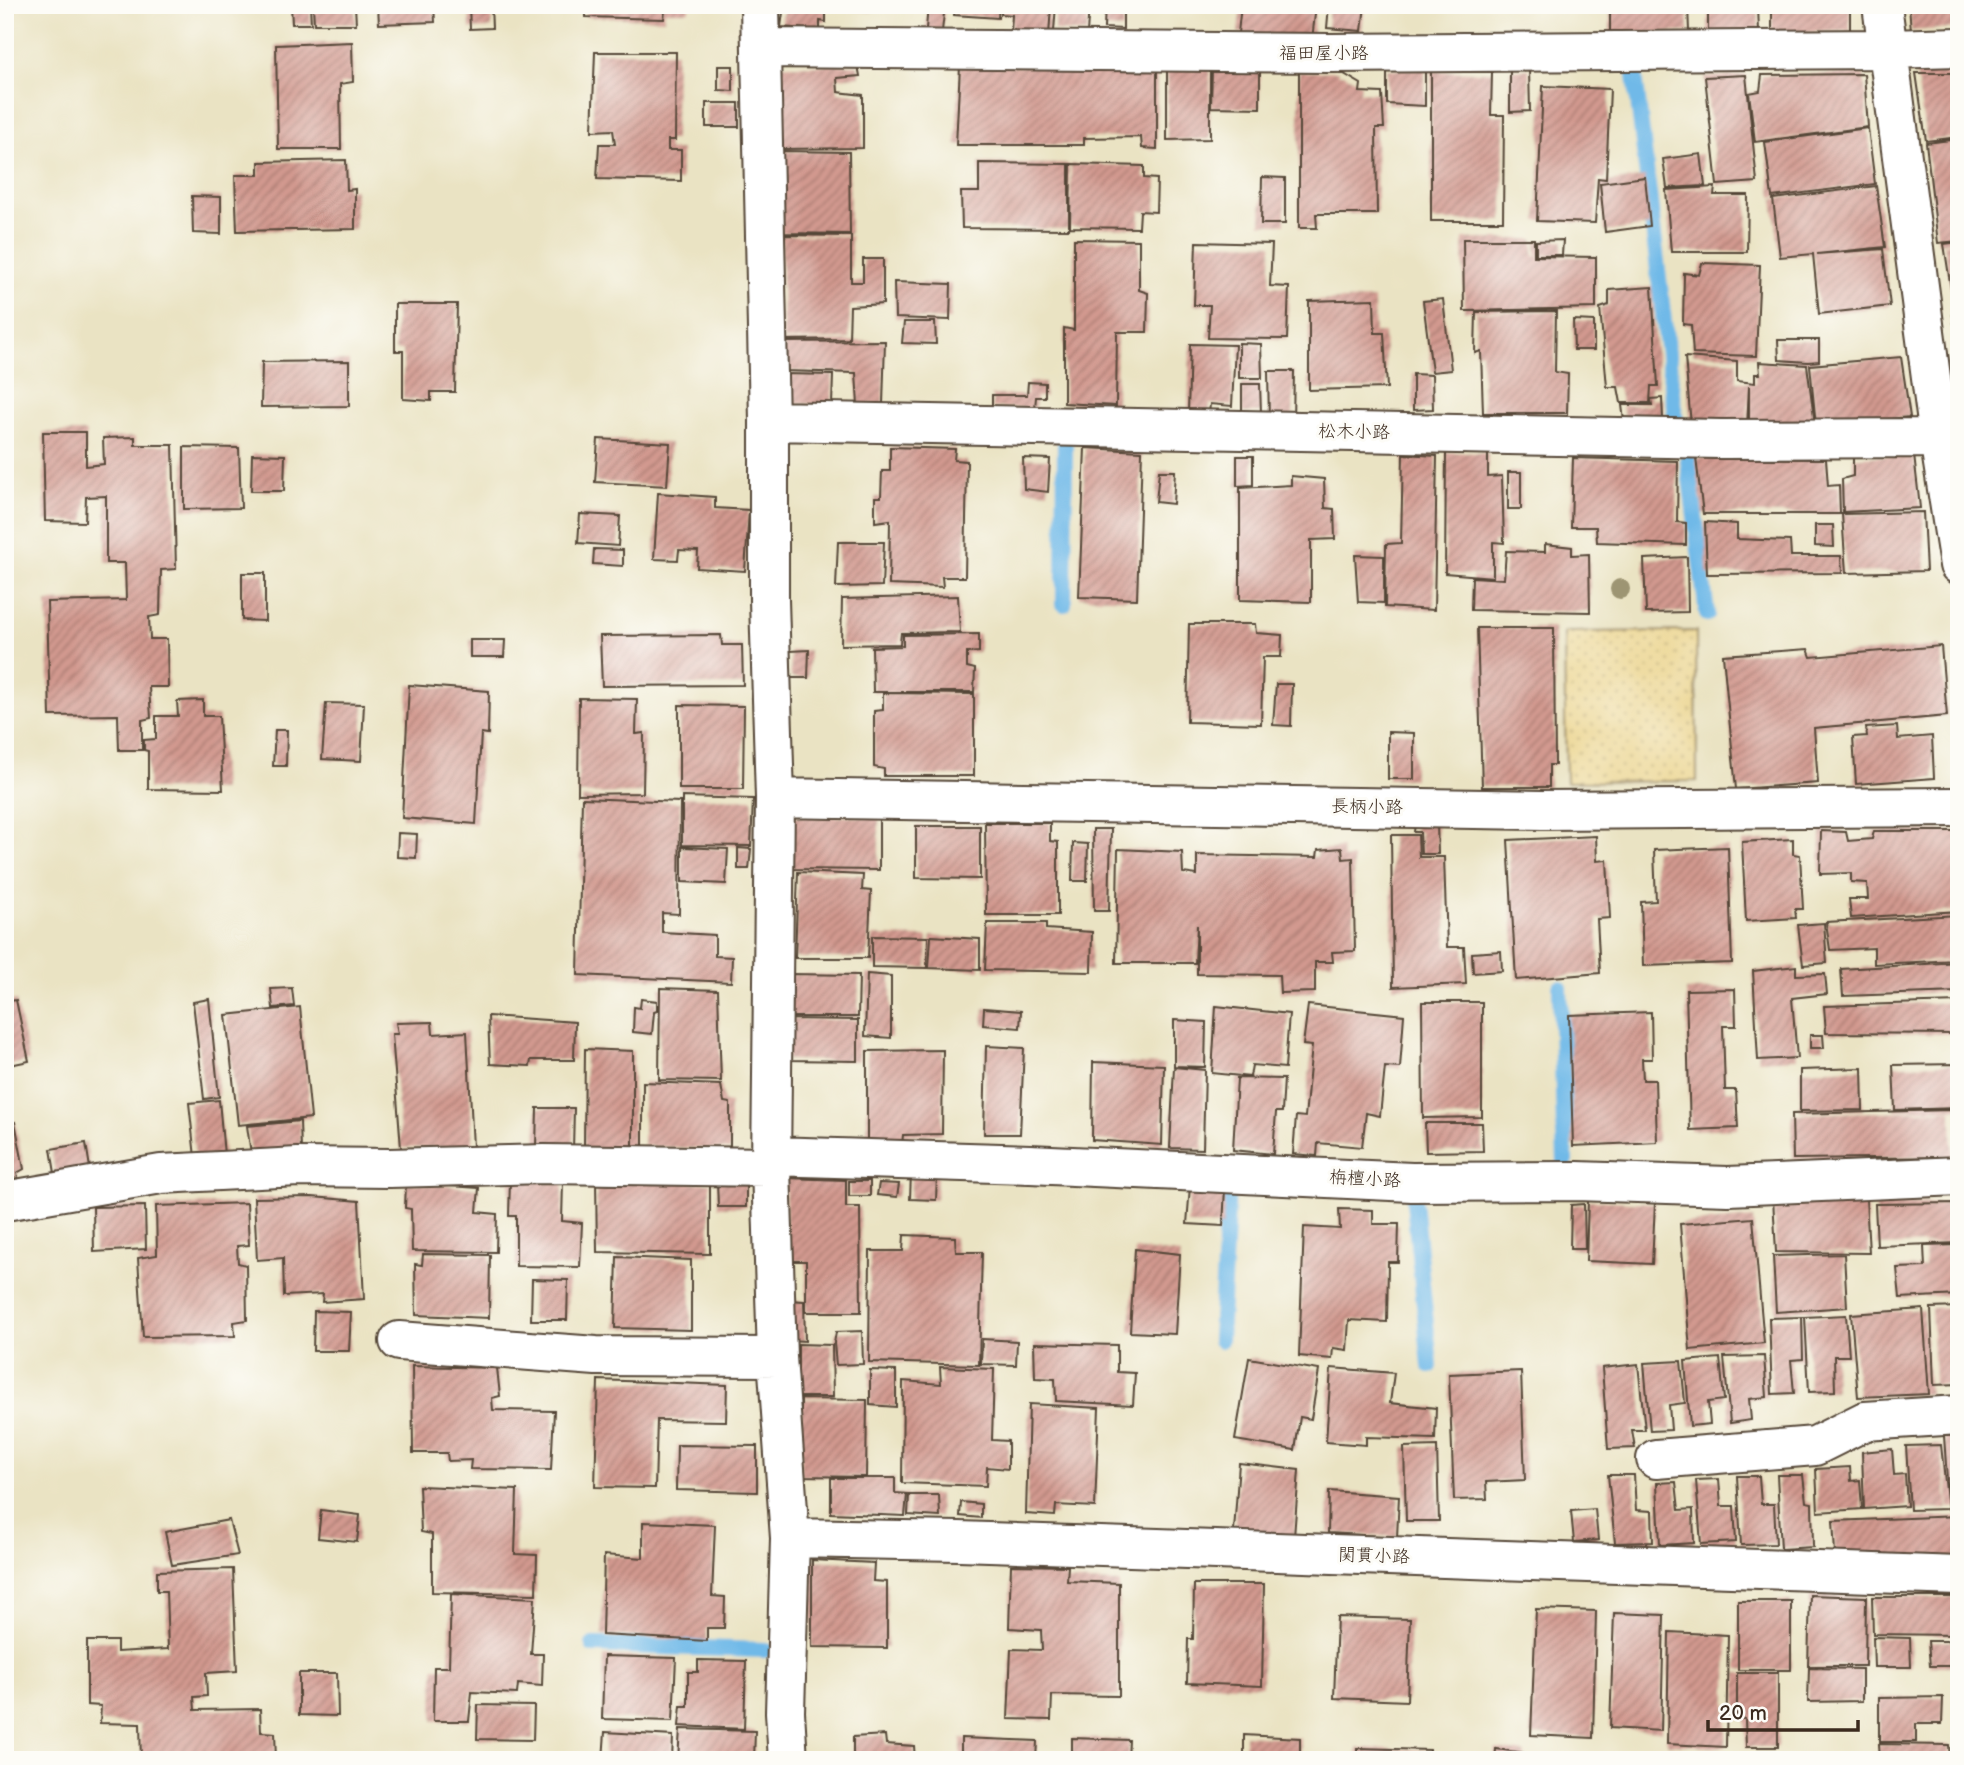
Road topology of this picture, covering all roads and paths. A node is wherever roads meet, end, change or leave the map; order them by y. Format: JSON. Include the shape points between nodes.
{"nodes":[{"id":1,"x":760,"y":5,"type":"edge"},
{"id":2,"x":1882,"y":5,"type":"edge"},
{"id":3,"x":1959,"y":47,"type":"edge"},
{"id":4,"x":761,"y":48,"type":"junction"},
{"id":5,"x":1888,"y":49,"type":"junction"},
{"id":6,"x":769,"y":421,"type":"junction"},
{"id":7,"x":1939,"y":438,"type":"junction"},
{"id":8,"x":1959,"y":565,"type":"edge"},
{"id":9,"x":775,"y":798,"type":"junction"},
{"id":10,"x":1959,"y":807,"type":"edge"},
{"id":11,"x":771,"y":1161,"type":"junction"},
{"id":12,"x":1959,"y":1175,"type":"edge"},
{"id":13,"x":5,"y":1201,"type":"edge"},
{"id":14,"x":400,"y":1341,"type":"dead end"},
{"id":15,"x":776,"y":1357,"type":"junction"},
{"id":16,"x":1959,"y":1415,"type":"edge"},
{"id":17,"x":1656,"y":1459,"type":"dead end"},
{"id":18,"x":790,"y":1538,"type":"junction"},
{"id":19,"x":1959,"y":1576,"type":"edge"},
{"id":20,"x":788,"y":1760,"type":"edge"}],
"edges":[{"from":1,"to":4,"type":"street"},
{"from":2,"to":5,"type":"street"},
{"from":3,"to":5,"type":"street","name":"福田屋小路"},
{"from":4,"to":5,"type":"street","name":"福田屋小路","via":[[1330,53]]},
{"from":4,"to":6,"type":"street"},
{"from":5,"to":7,"type":"street"},
{"from":6,"to":7,"type":"street","name":"松木小路","via":[[1721,439]]},
{"from":6,"to":9,"type":"street"},
{"from":7,"to":8,"type":"street"},
{"from":9,"to":10,"type":"street","name":"長柄小路","via":[[1542,810]]},
{"from":9,"to":11,"type":"street"},
{"from":11,"to":12,"type":"street","name":"栴檀小路","via":[[1030,1164],[1412,1182],[1728,1186]]},
{"from":11,"to":13,"type":"street","name":"栴檀小路","via":[[298,1167],[161,1174]]},
{"from":11,"to":15,"type":"street"},
{"from":14,"to":15,"type":"street","via":[[596,1356]]},
{"from":15,"to":18,"type":"street"},
{"from":16,"to":17,"type":"street","via":[[1865,1421],[1815,1446]]},
{"from":18,"to":19,"type":"street","name":"関貫小路"},
{"from":18,"to":20,"type":"street"}]}
